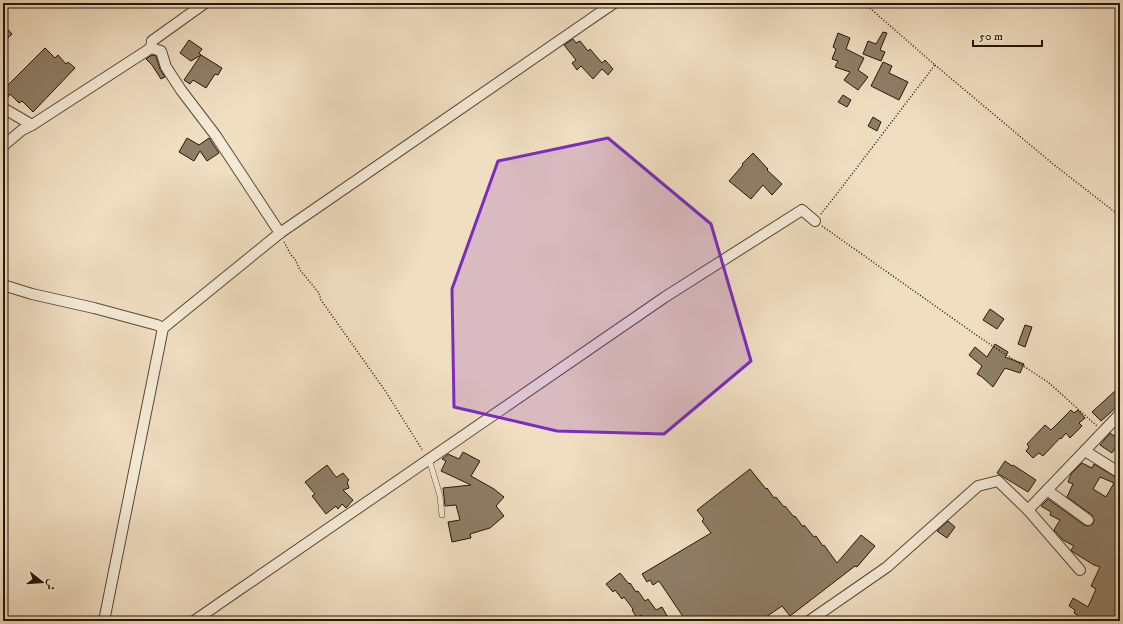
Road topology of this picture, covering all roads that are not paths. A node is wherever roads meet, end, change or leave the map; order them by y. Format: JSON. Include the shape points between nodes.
{"nodes":[{"id":1,"x":205,"y":3,"type":"edge"},
{"id":2,"x":614,"y":3,"type":"edge"},
{"id":3,"x":155,"y":47,"type":"junction"},
{"id":4,"x":3,"y":108,"type":"edge"},
{"id":5,"x":32,"y":125,"type":"junction"},
{"id":6,"x":3,"y":146,"type":"edge"},
{"id":7,"x":815,"y":221,"type":"road end"},
{"id":8,"x":280,"y":233,"type":"junction"},
{"id":9,"x":3,"y":285,"type":"edge"},
{"id":10,"x":163,"y":328,"type":"junction"},
{"id":11,"x":1120,"y":414,"type":"edge"},
{"id":12,"x":1085,"y":451,"type":"junction"},
{"id":13,"x":429,"y":459,"type":"junction"},
{"id":14,"x":1120,"y":473,"type":"edge"},
{"id":15,"x":1047,"y":490,"type":"junction"},
{"id":16,"x":1028,"y":510,"type":"junction"},
{"id":17,"x":442,"y":515,"type":"dead end"},
{"id":18,"x":1088,"y":520,"type":"dead end"},
{"id":19,"x":1080,"y":570,"type":"dead end"},
{"id":20,"x":104,"y":621,"type":"edge"},
{"id":21,"x":194,"y":621,"type":"edge"},
{"id":22,"x":809,"y":621,"type":"edge"}],
"edges":[{"from":1,"to":3,"type":"street"},
{"from":2,"to":8,"type":"street"},
{"from":3,"to":5,"type":"street"},
{"from":3,"to":8,"type":"street","via":[[181,90],[216,136]]},
{"from":4,"to":5,"type":"street"},
{"from":5,"to":6,"type":"street"},
{"from":7,"to":13,"type":"street","via":[[802,210],[665,297]]},
{"from":8,"to":10,"type":"street"},
{"from":9,"to":10,"type":"street"},
{"from":10,"to":20,"type":"street"},
{"from":11,"to":12,"type":"street"},
{"from":12,"to":14,"type":"street"},
{"from":12,"to":15,"type":"street"},
{"from":13,"to":17,"type":"lane","via":[[440,496]]},
{"from":13,"to":21,"type":"street"},
{"from":15,"to":16,"type":"street"},
{"from":15,"to":18,"type":"street"},
{"from":16,"to":19,"type":"street"},
{"from":16,"to":22,"type":"street","via":[[998,481],[978,486],[887,567]]}]}
